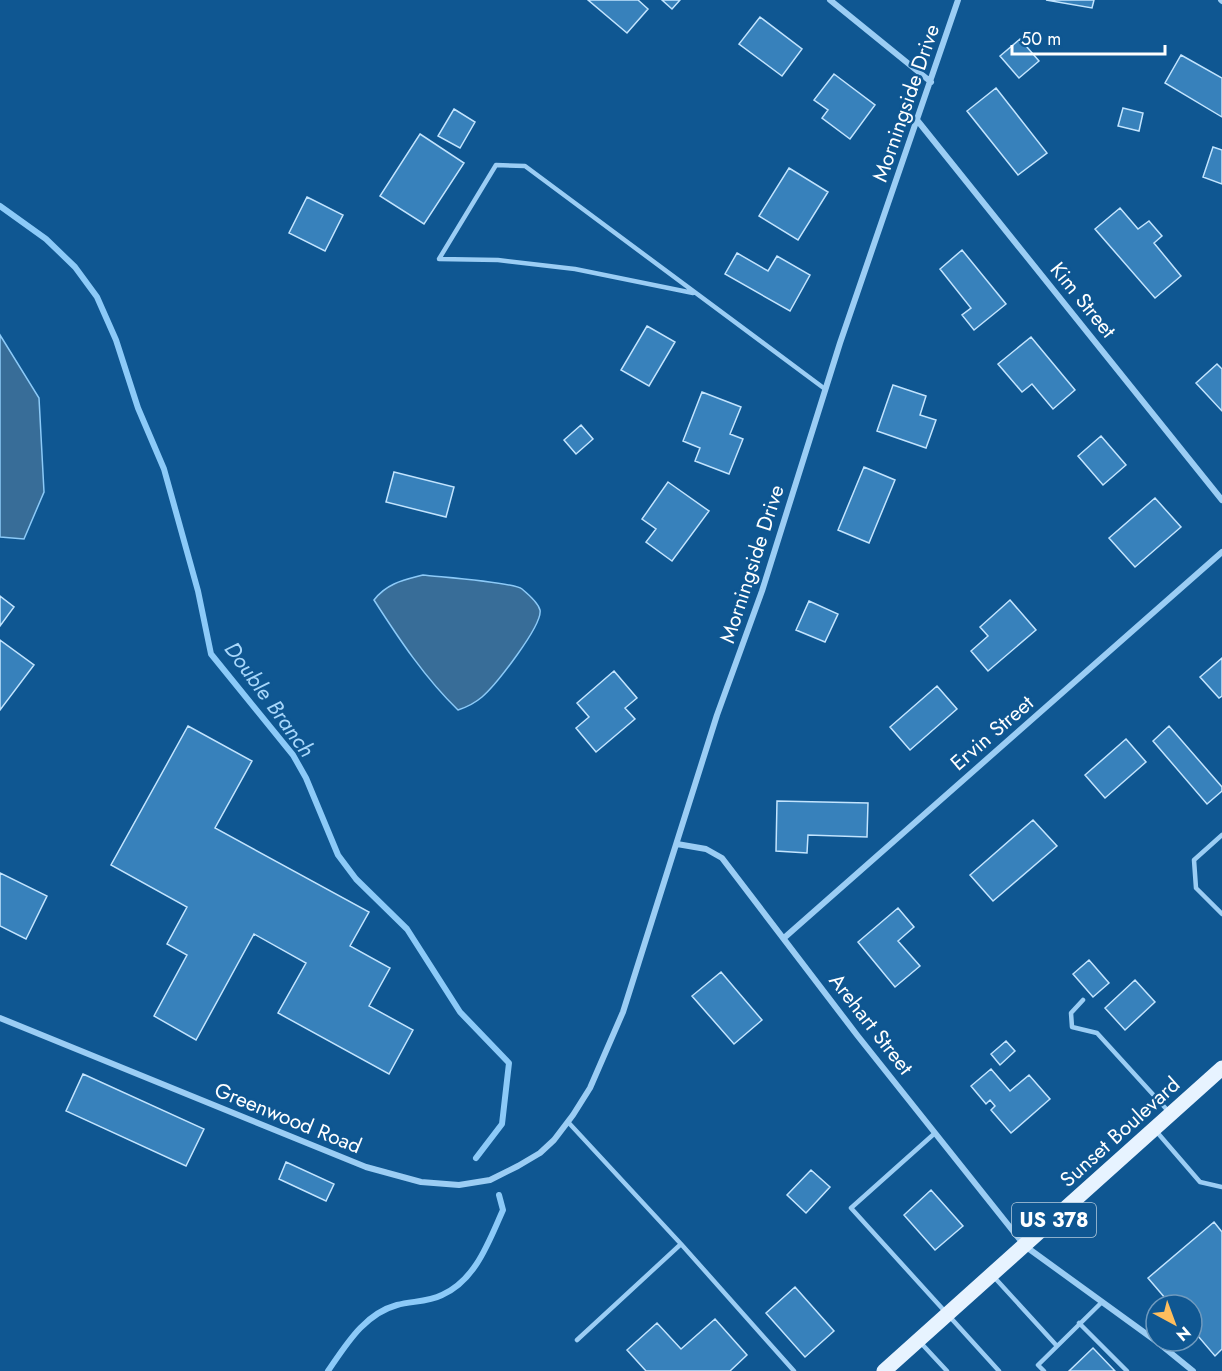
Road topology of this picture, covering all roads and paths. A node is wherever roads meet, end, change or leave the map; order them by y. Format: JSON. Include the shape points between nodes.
{"nodes":[{"id":1,"x":830,"y":0,"type":"edge"},
{"id":2,"x":958,"y":0,"type":"edge"},
{"id":3,"x":931,"y":82,"type":"junction"},
{"id":4,"x":918,"y":120,"type":"junction"},
{"id":5,"x":693,"y":292,"type":"junction"},
{"id":6,"x":825,"y":389,"type":"junction"},
{"id":7,"x":1222,"y":500,"type":"edge"},
{"id":8,"x":1222,"y":552,"type":"edge"},
{"id":9,"x":1222,"y":835,"type":"edge"},
{"id":10,"x":677,"y":844,"type":"junction"},
{"id":11,"x":1222,"y":914,"type":"edge"},
{"id":12,"x":784,"y":938,"type":"junction"},
{"id":13,"x":1083,"y":1000,"type":"dead end"},
{"id":14,"x":0,"y":1018,"type":"edge"},
{"id":15,"x":1222,"y":1068,"type":"edge"},
{"id":16,"x":1171,"y":1114,"type":"junction"},
{"id":17,"x":568,"y":1122,"type":"junction"},
{"id":18,"x":1154,"y":1129,"type":"junction"},
{"id":19,"x":561,"y":1131,"type":"joint"},
{"id":20,"x":935,"y":1133,"type":"junction"},
{"id":21,"x":1222,"y":1187,"type":"edge"},
{"id":22,"x":681,"y":1244,"type":"junction"},
{"id":23,"x":1025,"y":1246,"type":"junction"},
{"id":24,"x":993,"y":1275,"type":"junction"},
{"id":25,"x":1102,"y":1302,"type":"junction"},
{"id":26,"x":947,"y":1315,"type":"junction"},
{"id":27,"x":1080,"y":1323,"type":"junction"},
{"id":28,"x":1144,"y":1332,"type":"edge"},
{"id":29,"x":577,"y":1340,"type":"dead end"},
{"id":30,"x":919,"y":1340,"type":"junction"},
{"id":31,"x":1057,"y":1346,"type":"junction"},
{"id":32,"x":1171,"y":1353,"type":"edge"},
{"id":33,"x":794,"y":1371,"type":"edge"},
{"id":34,"x":884,"y":1371,"type":"edge"},
{"id":35,"x":947,"y":1371,"type":"edge"},
{"id":36,"x":999,"y":1371,"type":"edge"},
{"id":37,"x":1044,"y":1371,"type":"edge"},
{"id":38,"x":1127,"y":1371,"type":"edge"},
{"id":39,"x":1193,"y":1371,"type":"edge"}],
"edges":[{"from":1,"to":3,"type":"street"},
{"from":2,"to":3,"type":"street","name":"Morningside Drive"},
{"from":3,"to":4,"type":"street","name":"Morningside Drive"},
{"from":4,"to":6,"type":"street","name":"Morningside Drive"},
{"from":4,"to":7,"type":"street","name":"Kim Street"},
{"from":5,"to":5,"type":"lane","via":[[525,166],[496,165],[439,259],[498,260],[575,269]]},
{"from":5,"to":6,"type":"lane"},
{"from":6,"to":10,"type":"street","name":"Morningside Drive"},
{"from":8,"to":12,"type":"street","name":"Ervin Street"},
{"from":9,"to":11,"type":"lane","via":[[1194,860],[1196,888]]},
{"from":10,"to":12,"type":"street","name":"Arehart Street","via":[[706,849],[722,858]]},
{"from":10,"to":17,"type":"street","name":"Morningside Drive","via":[[622,1012],[590,1088]]},
{"from":12,"to":20,"type":"street","name":"Arehart Street"},
{"from":13,"to":16,"type":"lane","via":[[1071,1013],[1072,1027],[1097,1033]]},
{"from":14,"to":19,"type":"street","name":"Greenwood Road","via":[[366,1167],[421,1182],[459,1185],[490,1180],[540,1153]]},
{"from":15,"to":16,"type":"main road","name":"Sunset Boulevard","number":"US 378"},
{"from":16,"to":18,"type":"main road","name":"Sunset Boulevard","number":"US 378"},
{"from":17,"to":19,"type":"street","name":"Morningside Drive"},
{"from":17,"to":22,"type":"lane"},
{"from":18,"to":21,"type":"lane","via":[[1200,1182]]},
{"from":18,"to":23,"type":"main road","name":"Sunset Boulevard","number":"US 378"},
{"from":20,"to":23,"type":"street","name":"Arehart Street"},
{"from":20,"to":26,"type":"lane","via":[[851,1208]]},
{"from":22,"to":29,"type":"lane"},
{"from":22,"to":33,"type":"lane"},
{"from":23,"to":24,"type":"main road","name":"Sunset Boulevard","number":"US 378"},
{"from":23,"to":25,"type":"street","name":"Arehart Street"},
{"from":24,"to":26,"type":"main road","name":"Sunset Boulevard","number":"US 378"},
{"from":24,"to":31,"type":"lane"},
{"from":25,"to":27,"type":"lane"},
{"from":25,"to":28,"type":"street","name":"Arehart Street"},
{"from":26,"to":30,"type":"main road","name":"Sunset Boulevard","number":"US 378"},
{"from":26,"to":36,"type":"lane"},
{"from":27,"to":31,"type":"lane"},
{"from":27,"to":38,"type":"lane"},
{"from":30,"to":34,"type":"main road","name":"Sunset Boulevard","number":"US 378"},
{"from":30,"to":35,"type":"lane"},
{"from":31,"to":37,"type":"lane","via":[[1038,1365]]},
{"from":32,"to":39,"type":"street","name":"Arehart Street"}]}
